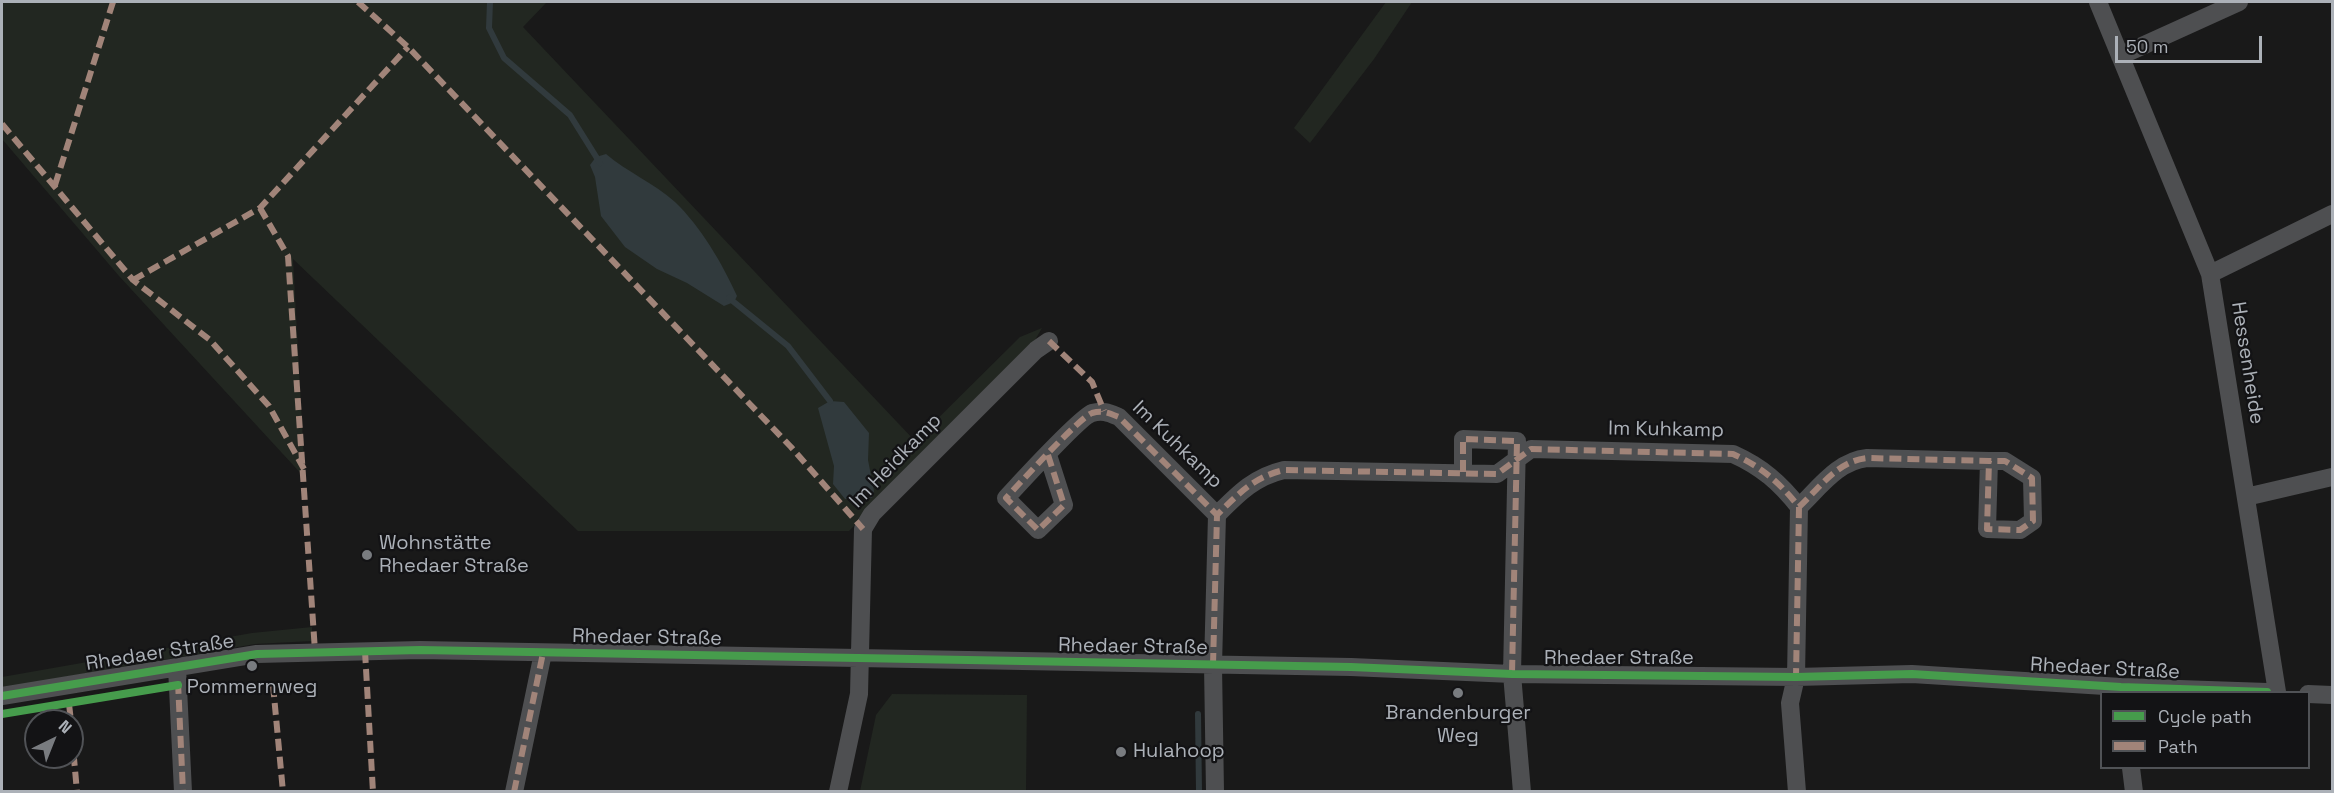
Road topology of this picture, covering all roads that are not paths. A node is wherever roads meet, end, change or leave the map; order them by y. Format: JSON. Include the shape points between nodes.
{"nodes":[{"id":1,"x":2098,"y":2,"type":"edge"},
{"id":2,"x":2239,"y":2,"type":"edge"},
{"id":3,"x":2120,"y":56,"type":"junction"},
{"id":4,"x":2332,"y":214,"type":"edge"},
{"id":5,"x":2210,"y":274,"type":"junction"},
{"id":6,"x":1049,"y":341,"type":"dead end"},
{"id":7,"x":1048,"y":455,"type":"dead end"},
{"id":8,"x":1516,"y":461,"type":"junction"},
{"id":9,"x":1989,"y":461,"type":"dead end"},
{"id":10,"x":1463,"y":472,"type":"junction"},
{"id":11,"x":2332,"y":477,"type":"edge"},
{"id":12,"x":2246,"y":497,"type":"junction"},
{"id":13,"x":1799,"y":507,"type":"junction"},
{"id":14,"x":1217,"y":515,"type":"junction"},
{"id":15,"x":543,"y":652,"type":"junction"},
{"id":16,"x":860,"y":658,"type":"junction"},
{"id":17,"x":1212,"y":665,"type":"junction"},
{"id":18,"x":177,"y":667,"type":"junction"},
{"id":19,"x":1512,"y":674,"type":"junction"},
{"id":20,"x":1796,"y":677,"type":"junction"},
{"id":21,"x":2121,"y":690,"type":"edge"},
{"id":22,"x":2170,"y":691,"type":"edge"},
{"id":23,"x":2277,"y":691,"type":"edge"},
{"id":24,"x":2310,"y":694,"type":"edge"},
{"id":25,"x":2332,"y":695,"type":"edge"},
{"id":26,"x":2,"y":696,"type":"edge"},
{"id":27,"x":2131,"y":769,"type":"edge"},
{"id":28,"x":183,"y":792,"type":"edge"},
{"id":29,"x":514,"y":792,"type":"edge"},
{"id":30,"x":838,"y":792,"type":"edge"},
{"id":31,"x":1215,"y":792,"type":"edge"},
{"id":32,"x":1522,"y":792,"type":"edge"},
{"id":33,"x":1797,"y":792,"type":"edge"},
{"id":34,"x":2134,"y":792,"type":"edge"}],
"edges":[{"from":1,"to":3,"type":"street","name":"Hessenheide"},
{"from":2,"to":3,"type":"street"},
{"from":3,"to":5,"type":"street","name":"Hessenheide"},
{"from":4,"to":5,"type":"street"},
{"from":5,"to":12,"type":"street","name":"Hessenheide"},
{"from":6,"to":16,"type":"street","name":"Im Heidkamp","via":[[872,514],[863,529]]},
{"from":7,"to":14,"type":"street","name":"Im Kuhkamp","via":[[1089,414],[1104,411],[1119,417]]},
{"from":8,"to":10,"type":"street","name":"Im Kuhkamp","via":[[1497,474]]},
{"from":8,"to":10,"type":"street","via":[[1517,441],[1464,439]]},
{"from":8,"to":13,"type":"street","name":"Im Kuhkamp","via":[[1531,449],[1733,454],[1756,464],[1779,482]]},
{"from":8,"to":19,"type":"street"},
{"from":9,"to":13,"type":"street","via":[[1854,459]]},
{"from":10,"to":14,"type":"street","name":"Im Kuhkamp","via":[[1284,470],[1265,475],[1245,487]]},
{"from":11,"to":12,"type":"street"},
{"from":12,"to":23,"type":"street","name":"Hessenheide"},
{"from":13,"to":20,"type":"street"},
{"from":14,"to":17,"type":"street","name":"Im Kuhkamp"},
{"from":15,"to":16,"type":"street","name":"Rhedaer Straße"},
{"from":15,"to":18,"type":"street","name":"Rhedaer Straße","via":[[315,651],[257,654]]},
{"from":15,"to":29,"type":"street"},
{"from":16,"to":17,"type":"street","name":"Rhedaer Straße"},
{"from":16,"to":30,"type":"street","name":"Im Heidkamp","via":[[860,694]]},
{"from":17,"to":19,"type":"street","name":"Rhedaer Straße"},
{"from":17,"to":31,"type":"street","name":"Im Kuhkamp"},
{"from":18,"to":26,"type":"street","name":"Rhedaer Straße"},
{"from":18,"to":28,"type":"street"},
{"from":19,"to":20,"type":"street","name":"Rhedaer Straße"},
{"from":19,"to":32,"type":"street"},
{"from":20,"to":21,"type":"street","name":"Rhedaer Straße","via":[[1912,674]]},
{"from":20,"to":33,"type":"street","via":[[1790,703]]},
{"from":21,"to":22,"type":"street","name":"Rhedaer Straße"},
{"from":24,"to":25,"type":"street"},
{"from":27,"to":34,"type":"street"}]}
